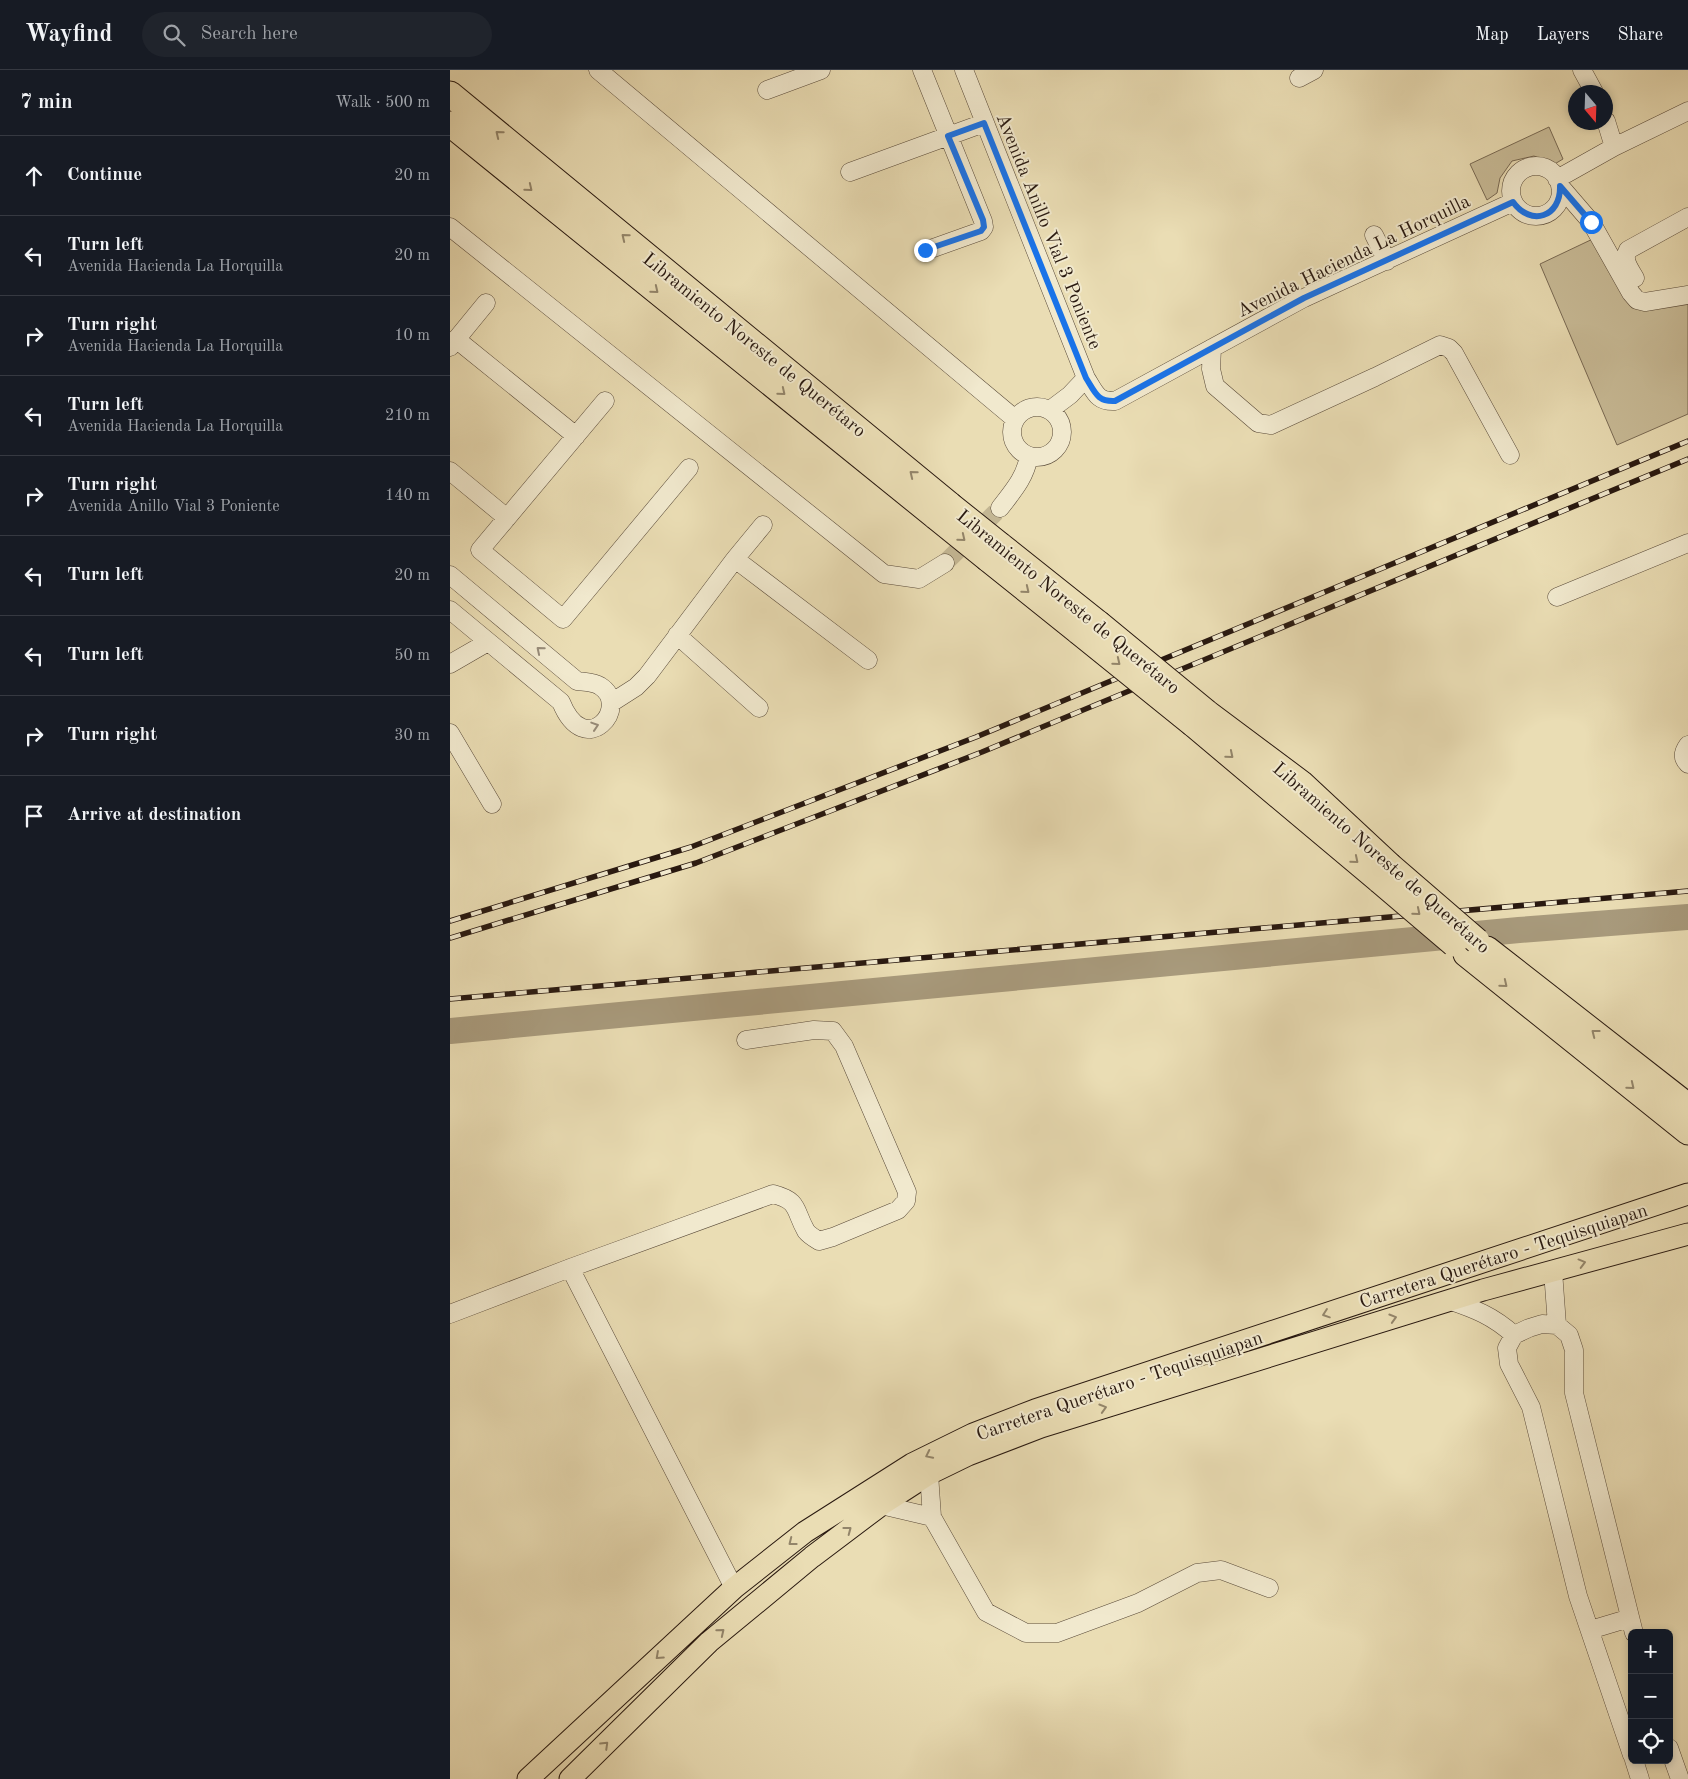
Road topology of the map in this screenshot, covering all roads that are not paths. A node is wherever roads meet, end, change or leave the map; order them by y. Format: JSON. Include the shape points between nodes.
{"nodes":[{"id":1,"x":598,"y":70,"type":"edge"},
{"id":2,"x":821,"y":70,"type":"edge"},
{"id":3,"x":922,"y":70,"type":"edge"},
{"id":4,"x":964,"y":70,"type":"edge"},
{"id":5,"x":1314,"y":70,"type":"edge"},
{"id":6,"x":1582,"y":70,"type":"edge"},
{"id":7,"x":1299,"y":78,"type":"dead end"},
{"id":8,"x":1590,"y":85,"type":"edge"},
{"id":9,"x":767,"y":90,"type":"dead end"},
{"id":10,"x":450,"y":94,"type":"edge"},
{"id":11,"x":1688,"y":112,"type":"edge"},
{"id":12,"x":984,"y":123,"type":"junction"},
{"id":13,"x":450,"y":124,"type":"edge"},
{"id":14,"x":1609,"y":130,"type":"edge"},
{"id":15,"x":948,"y":136,"type":"junction"},
{"id":16,"x":1614,"y":147,"type":"junction"},
{"id":17,"x":850,"y":172,"type":"dead end"},
{"id":18,"x":1559,"y":182,"type":"junction"},
{"id":19,"x":1513,"y":202,"type":"junction"},
{"id":20,"x":1688,"y":216,"type":"edge"},
{"id":21,"x":450,"y":227,"type":"edge"},
{"id":22,"x":1374,"y":235,"type":"dead end"},
{"id":23,"x":925,"y":250,"type":"dead end"},
{"id":24,"x":1387,"y":261,"type":"junction"},
{"id":25,"x":1637,"y":282,"type":"dead end"},
{"id":26,"x":1688,"y":295,"type":"edge"},
{"id":27,"x":486,"y":303,"type":"dead end"},
{"id":28,"x":453,"y":343,"type":"edge"},
{"id":29,"x":1212,"y":348,"type":"junction"},
{"id":30,"x":1086,"y":378,"type":"junction"},
{"id":31,"x":605,"y":401,"type":"dead end"},
{"id":32,"x":1105,"y":402,"type":"joint"},
{"id":33,"x":1050,"y":410,"type":"junction"},
{"id":34,"x":1015,"y":419,"type":"junction"},
{"id":35,"x":576,"y":436,"type":"junction"},
{"id":36,"x":1510,"y":455,"type":"dead end"},
{"id":37,"x":1029,"y":456,"type":"junction"},
{"id":38,"x":689,"y":468,"type":"dead end"},
{"id":39,"x":450,"y":471,"type":"edge"},
{"id":40,"x":1000,"y":508,"type":"tunnel mouth"},
{"id":41,"x":943,"y":511,"type":"junction"},
{"id":42,"x":507,"y":518,"type":"junction"},
{"id":43,"x":763,"y":525,"type":"dead end"},
{"id":44,"x":1688,"y":543,"type":"edge"},
{"id":45,"x":735,"y":559,"type":"junction"},
{"id":46,"x":944,"y":563,"type":"tunnel mouth"},
{"id":47,"x":450,"y":575,"type":"edge"},
{"id":48,"x":1556,"y":597,"type":"dead end"},
{"id":49,"x":450,"y":610,"type":"edge"},
{"id":50,"x":677,"y":635,"type":"junction"},
{"id":51,"x":488,"y":642,"type":"junction"},
{"id":52,"x":868,"y":660,"type":"dead end"},
{"id":53,"x":450,"y":664,"type":"edge"},
{"id":54,"x":577,"y":681,"type":"junction"},
{"id":55,"x":561,"y":702,"type":"junction"},
{"id":56,"x":611,"y":703,"type":"junction"},
{"id":57,"x":759,"y":708,"type":"dead end"},
{"id":58,"x":450,"y":734,"type":"edge"},
{"id":59,"x":1688,"y":745,"type":"edge"},
{"id":60,"x":1688,"y":764,"type":"edge"},
{"id":61,"x":492,"y":804,"type":"dead end"},
{"id":62,"x":1471,"y":948,"type":"junction"},
{"id":63,"x":746,"y":1040,"type":"dead end"},
{"id":64,"x":1688,"y":1106,"type":"edge"},
{"id":65,"x":1688,"y":1132,"type":"edge"},
{"id":66,"x":1688,"y":1194,"type":"edge"},
{"id":67,"x":1688,"y":1234,"type":"edge"},
{"id":68,"x":570,"y":1268,"type":"junction"},
{"id":69,"x":1552,"y":1271,"type":"junction"},
{"id":70,"x":1448,"y":1300,"type":"junction"},
{"id":71,"x":450,"y":1314,"type":"edge"},
{"id":72,"x":1557,"y":1325,"type":"junction"},
{"id":73,"x":1514,"y":1335,"type":"junction"},
{"id":74,"x":929,"y":1474,"type":"junction"},
{"id":75,"x":881,"y":1505,"type":"junction"},
{"id":76,"x":932,"y":1516,"type":"junction"},
{"id":77,"x":734,"y":1588,"type":"junction"},
{"id":78,"x":1269,"y":1588,"type":"dead end"},
{"id":79,"x":1632,"y":1625,"type":"edge"},
{"id":80,"x":1590,"y":1630,"type":"junction"},
{"id":81,"x":1628,"y":1743,"type":"edge"},
{"id":82,"x":1673,"y":1759,"type":"edge"},
{"id":83,"x":1635,"y":1764,"type":"edge"},
{"id":84,"x":528,"y":1779,"type":"edge"},
{"id":85,"x":570,"y":1779,"type":"edge"},
{"id":86,"x":1640,"y":1779,"type":"edge"},
{"id":87,"x":1680,"y":1779,"type":"edge"}],
"edges":[{"from":1,"to":34,"type":"street"},
{"from":2,"to":9,"type":"street"},
{"from":3,"to":15,"type":"street"},
{"from":4,"to":12,"type":"street","name":"Avenida Anillo Vial 3 Poniente"},
{"from":5,"to":7,"type":"street"},
{"from":6,"to":8,"type":"street"},
{"from":41,"to":10,"type":"highway","name":"Libramiento Noreste de Querétaro","one_way":true},
{"from":11,"to":16,"type":"street"},
{"from":12,"to":15,"type":"street"},
{"from":12,"to":30,"type":"street","name":"Avenida Anillo Vial 3 Poniente"},
{"from":13,"to":41,"type":"highway","name":"Libramiento Noreste de Querétaro","one_way":true},
{"from":14,"to":16,"type":"street"},
{"from":15,"to":17,"type":"street"},
{"from":15,"to":23,"type":"street","via":[[984,227],[981,231]]},
{"from":16,"to":18,"type":"street"},
{"from":18,"to":19,"type":"street","via":[[1560,195],[1554,209],[1539,216],[1524,214]]},
{"from":18,"to":19,"type":"street","via":[[1552,172],[1544,168],[1528,168],[1514,178],[1510,194]]},
{"from":18,"to":26,"type":"street","via":[[1591,222],[1637,300],[1645,302]]},
{"from":19,"to":24,"type":"street","name":"Avenida Hacienda La Horquilla"},
{"from":20,"to":25,"type":"street","via":[[1628,250],[1625,261]]},
{"from":21,"to":46,"type":"street","via":[[884,574],[919,579]]},
{"from":22,"to":24,"type":"street"},
{"from":24,"to":29,"type":"street","name":"Avenida Hacienda La Horquilla","via":[[1304,298]]},
{"from":27,"to":28,"type":"street"},
{"from":28,"to":35,"type":"street"},
{"from":29,"to":32,"type":"street","name":"Avenida Hacienda La Horquilla","via":[[1115,401]]},
{"from":29,"to":36,"type":"street","via":[[1211,369],[1215,386],[1258,423],[1271,425],[1440,344],[1454,353]]},
{"from":30,"to":32,"type":"street","name":"Avenida Anillo Vial 3 Poniente","via":[[1096,395]]},
{"from":30,"to":33,"type":"street"},
{"from":31,"to":35,"type":"street"},
{"from":33,"to":34,"type":"street","via":[[1031,407]]},
{"from":33,"to":37,"type":"street","via":[[1062,426],[1058,445],[1043,456]]},
{"from":34,"to":37,"type":"street","via":[[1012,438],[1016,447]]},
{"from":35,"to":42,"type":"street"},
{"from":37,"to":40,"type":"street","via":[[1020,482]]},
{"from":38,"to":42,"type":"street","via":[[563,618],[480,550]]},
{"from":39,"to":42,"type":"street"},
{"from":41,"to":62,"type":"highway","name":"Libramiento Noreste de Querétaro","bridge":true,"via":[[1199,718]]},
{"from":43,"to":45,"type":"street"},
{"from":44,"to":48,"type":"street"},
{"from":45,"to":50,"type":"street"},
{"from":45,"to":52,"type":"street"},
{"from":54,"to":47,"type":"street","one_way":true},
{"from":49,"to":51,"type":"street"},
{"from":50,"to":56,"type":"street","via":[[647,676]]},
{"from":50,"to":57,"type":"street"},
{"from":51,"to":53,"type":"street"},
{"from":51,"to":55,"type":"street"},
{"from":54,"to":55,"type":"street"},
{"from":54,"to":56,"type":"street","via":[[599,685],[608,692]]},
{"from":55,"to":56,"type":"street","one_way":true,"via":[[573,724],[583,729],[604,723],[610,714]]},
{"from":58,"to":61,"type":"street"},
{"from":59,"to":60,"type":"street","via":[[1684,752],[1684,760]]},
{"from":64,"to":62,"type":"highway","name":"Libramiento Noreste de Querétaro","one_way":true},
{"from":62,"to":65,"type":"highway","name":"Libramiento Noreste de Querétaro","one_way":true},
{"from":63,"to":68,"type":"street","via":[[814,1030],[833,1031],[844,1046],[906,1192],[906,1201],[898,1210],[818,1241],[807,1232],[795,1206],[786,1197],[773,1194]]},
{"from":66,"to":77,"type":"main road","name":"Carretera Querétaro - Tequisquiapan","one_way":true,"via":[[1035,1410],[972,1434],[912,1464],[805,1532]]},
{"from":69,"to":67,"type":"main road","name":"Carretera Querétaro - Tequisquiapan","one_way":true},
{"from":68,"to":71,"type":"street"},
{"from":68,"to":77,"type":"street"},
{"from":69,"to":70,"type":"main road","name":"Carretera Querétaro - Tequisquiapan"},
{"from":69,"to":72,"type":"street"},
{"from":70,"to":73,"type":"street","via":[[1484,1313]]},
{"from":74,"to":70,"type":"main road","name":"Carretera Querétaro - Tequisquiapan","one_way":true,"via":[[968,1455],[1041,1428]]},
{"from":72,"to":73,"type":"street","via":[[1542,1324]]},
{"from":72,"to":79,"type":"street","via":[[1568,1335],[1574,1350],[1574,1393]]},
{"from":73,"to":80,"type":"street","via":[[1508,1348],[1509,1364],[1531,1407],[1578,1596]]},
{"from":74,"to":75,"type":"main road","name":"Carretera Querétaro - Tequisquiapan"},
{"from":74,"to":76,"type":"street"},
{"from":75,"to":76,"type":"street"},
{"from":85,"to":75,"type":"main road","name":"Carretera Querétaro - Tequisquiapan","one_way":true,"via":[[709,1642]]},
{"from":76,"to":78,"type":"street","via":[[986,1612],[1026,1633],[1057,1634],[1138,1602],[1197,1573],[1221,1570]]},
{"from":77,"to":84,"type":"main road","name":"Carretera Querétaro - Tequisquiapan","one_way":true},
{"from":79,"to":80,"type":"street"},
{"from":80,"to":81,"type":"street"},
{"from":82,"to":87,"type":"street"},
{"from":83,"to":86,"type":"street"}]}
